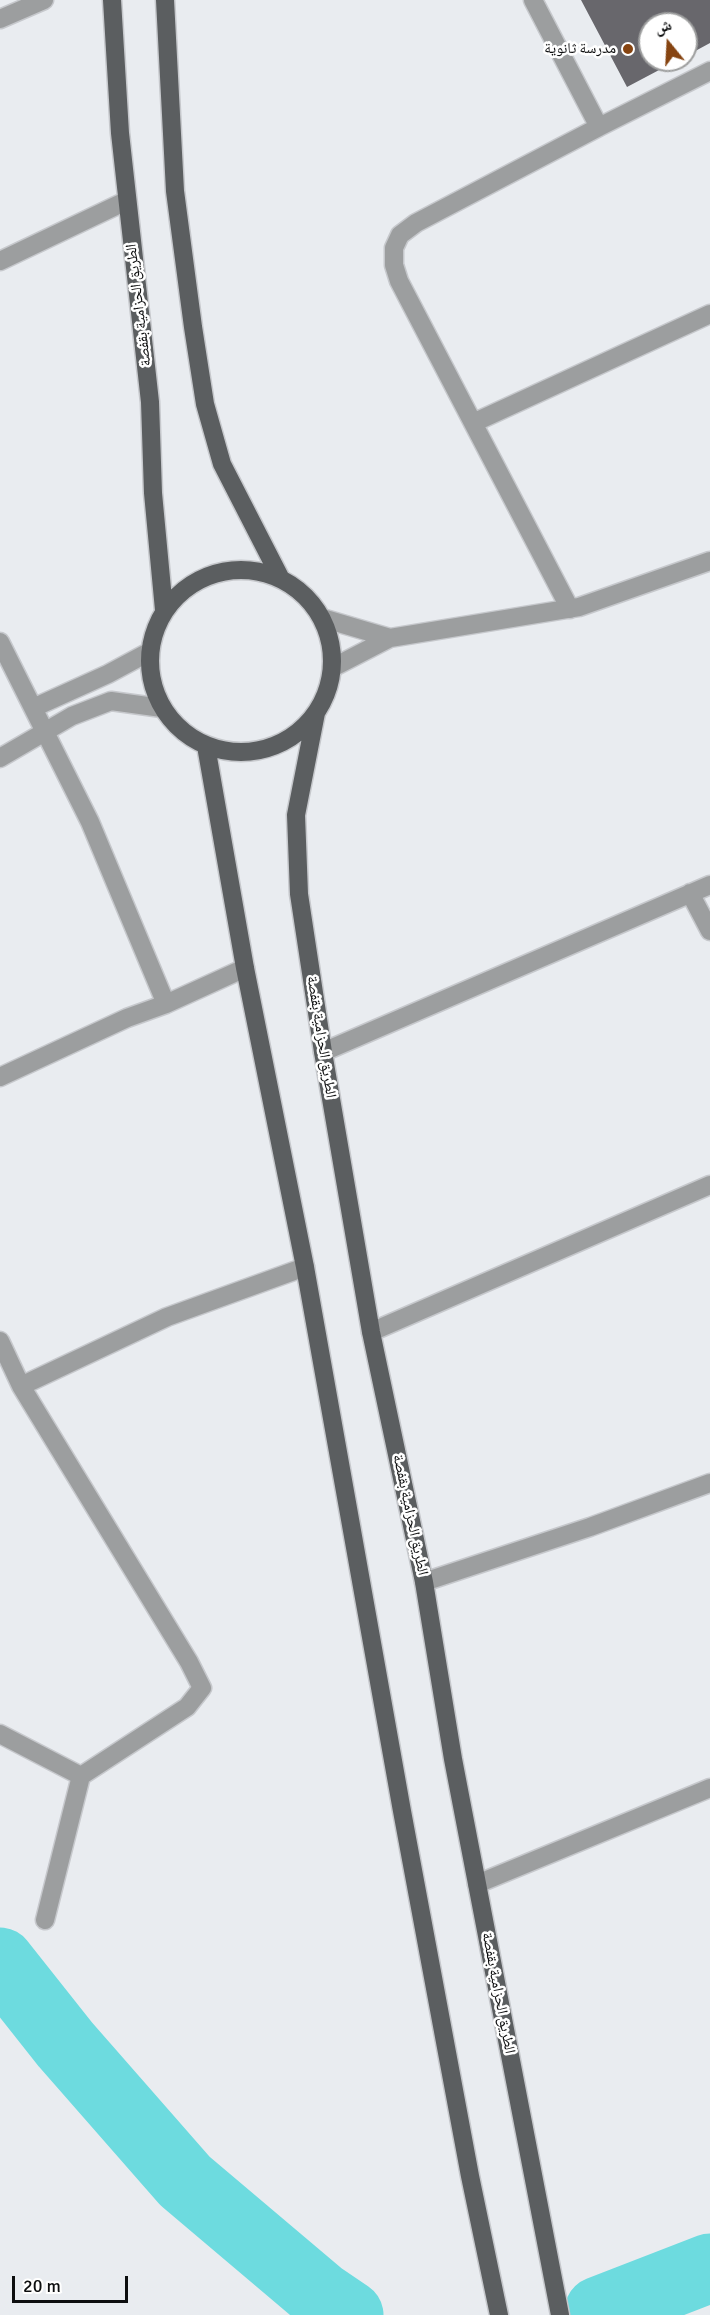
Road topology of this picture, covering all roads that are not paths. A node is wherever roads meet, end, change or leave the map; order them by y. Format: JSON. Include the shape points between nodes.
{"nodes":[{"id":1,"x":44,"y":0,"type":"edge"},
{"id":2,"x":112,"y":0,"type":"edge"},
{"id":3,"x":165,"y":0,"type":"edge"},
{"id":4,"x":533,"y":0,"type":"edge"},
{"id":5,"x":0,"y":19,"type":"edge"},
{"id":6,"x":710,"y":71,"type":"edge"},
{"id":7,"x":599,"y":127,"type":"junction"},
{"id":8,"x":126,"y":201,"type":"junction"},
{"id":9,"x":0,"y":261,"type":"edge"},
{"id":10,"x":710,"y":314,"type":"edge"},
{"id":11,"x":473,"y":423,"type":"junction"},
{"id":12,"x":710,"y":561,"type":"edge"},
{"id":13,"x":281,"y":579,"type":"junction"},
{"id":14,"x":570,"y":609,"type":"junction"},
{"id":15,"x":164,"y":610,"type":"junction"},
{"id":16,"x":322,"y":618,"type":"junction"},
{"id":17,"x":390,"y":638,"type":"junction"},
{"id":18,"x":0,"y":642,"type":"edge"},
{"id":19,"x":149,"y":652,"type":"junction"},
{"id":20,"x":332,"y":668,"type":"junction"},
{"id":21,"x":33,"y":708,"type":"junction"},
{"id":22,"x":162,"y":708,"type":"junction"},
{"id":23,"x":316,"y":713,"type":"junction"},
{"id":24,"x":45,"y":733,"type":"junction"},
{"id":25,"x":206,"y":746,"type":"junction"},
{"id":26,"x":0,"y":758,"type":"edge"},
{"id":27,"x":710,"y":885,"type":"edge"},
{"id":28,"x":690,"y":893,"type":"junction"},
{"id":29,"x":710,"y":931,"type":"edge"},
{"id":30,"x":245,"y":968,"type":"junction"},
{"id":31,"x":166,"y":1004,"type":"junction"},
{"id":32,"x":323,"y":1052,"type":"junction"},
{"id":33,"x":0,"y":1077,"type":"edge"},
{"id":34,"x":710,"y":1185,"type":"edge"},
{"id":35,"x":305,"y":1267,"type":"junction"},
{"id":36,"x":371,"y":1332,"type":"junction"},
{"id":37,"x":0,"y":1341,"type":"edge"},
{"id":38,"x":21,"y":1386,"type":"junction"},
{"id":39,"x":710,"y":1483,"type":"edge"},
{"id":40,"x":424,"y":1582,"type":"junction"},
{"id":41,"x":0,"y":1734,"type":"edge"},
{"id":42,"x":81,"y":1776,"type":"junction"},
{"id":43,"x":710,"y":1788,"type":"edge"},
{"id":44,"x":477,"y":1884,"type":"junction"},
{"id":45,"x":45,"y":1920,"type":"dead end"},
{"id":46,"x":499,"y":2315,"type":"edge"},
{"id":47,"x":560,"y":2315,"type":"edge"}],
"edges":[{"from":1,"to":5,"type":"street"},
{"from":2,"to":8,"type":"main road","name":"الطريق الحزامية بقفصة"},
{"from":3,"to":13,"type":"main road","via":[[175,191],[206,404],[222,464]]},
{"from":4,"to":7,"type":"street"},
{"from":6,"to":7,"type":"street"},
{"from":7,"to":11,"type":"street","via":[[416,223],[400,235],[394,248],[399,280]]},
{"from":8,"to":9,"type":"street"},
{"from":8,"to":15,"type":"main road","name":"الطريق الحزامية بقفصة","via":[[150,402],[153,493]]},
{"from":10,"to":11,"type":"street"},
{"from":11,"to":14,"type":"street"},
{"from":12,"to":14,"type":"street"},
{"from":13,"to":15,"type":"main road","via":[[256,571],[230,570],[204,577],[182,591]]},
{"from":13,"to":16,"type":"main road","via":[[304,595]]},
{"from":14,"to":17,"type":"street"},
{"from":15,"to":19,"type":"main road"},
{"from":16,"to":17,"type":"street"},
{"from":16,"to":20,"type":"main road","via":[[331,645]]},
{"from":17,"to":20,"type":"street"},
{"from":18,"to":21,"type":"street"},
{"from":19,"to":21,"type":"street"},
{"from":19,"to":22,"type":"main road","via":[[151,681]]},
{"from":20,"to":23,"type":"main road","via":[[327,692]]},
{"from":21,"to":24,"type":"street"},
{"from":22,"to":24,"type":"street","via":[[111,701],[72,716]]},
{"from":22,"to":25,"type":"main road","via":[[181,730]]},
{"from":23,"to":25,"type":"main road","via":[[294,734],[267,748],[236,752]]},
{"from":23,"to":32,"type":"main road","name":"الطريق الحزامية بقفصة","via":[[296,815],[299,894]]},
{"from":24,"to":26,"type":"street"},
{"from":24,"to":31,"type":"street","via":[[90,822]]},
{"from":25,"to":30,"type":"main road"},
{"from":27,"to":28,"type":"street"},
{"from":28,"to":29,"type":"street"},
{"from":28,"to":32,"type":"street"},
{"from":30,"to":31,"type":"street"},
{"from":30,"to":35,"type":"main road"},
{"from":31,"to":33,"type":"street"},
{"from":32,"to":36,"type":"main road","name":"الطريق الحزامية بقفصة"},
{"from":34,"to":36,"type":"street"},
{"from":35,"to":38,"type":"street","via":[[166,1317]]},
{"from":35,"to":46,"type":"main road","via":[[404,1823]]},
{"from":36,"to":40,"type":"main road","name":"الطريق الحزامية بقفصة"},
{"from":37,"to":38,"type":"street"},
{"from":38,"to":42,"type":"street","via":[[202,1688],[187,1707]]},
{"from":39,"to":40,"type":"street"},
{"from":40,"to":44,"type":"main road","name":"الطريق الحزامية بقفصة"},
{"from":41,"to":42,"type":"street"},
{"from":42,"to":45,"type":"street"},
{"from":43,"to":44,"type":"street"},
{"from":44,"to":47,"type":"main road","name":"الطريق الحزامية بقفصة"}]}
